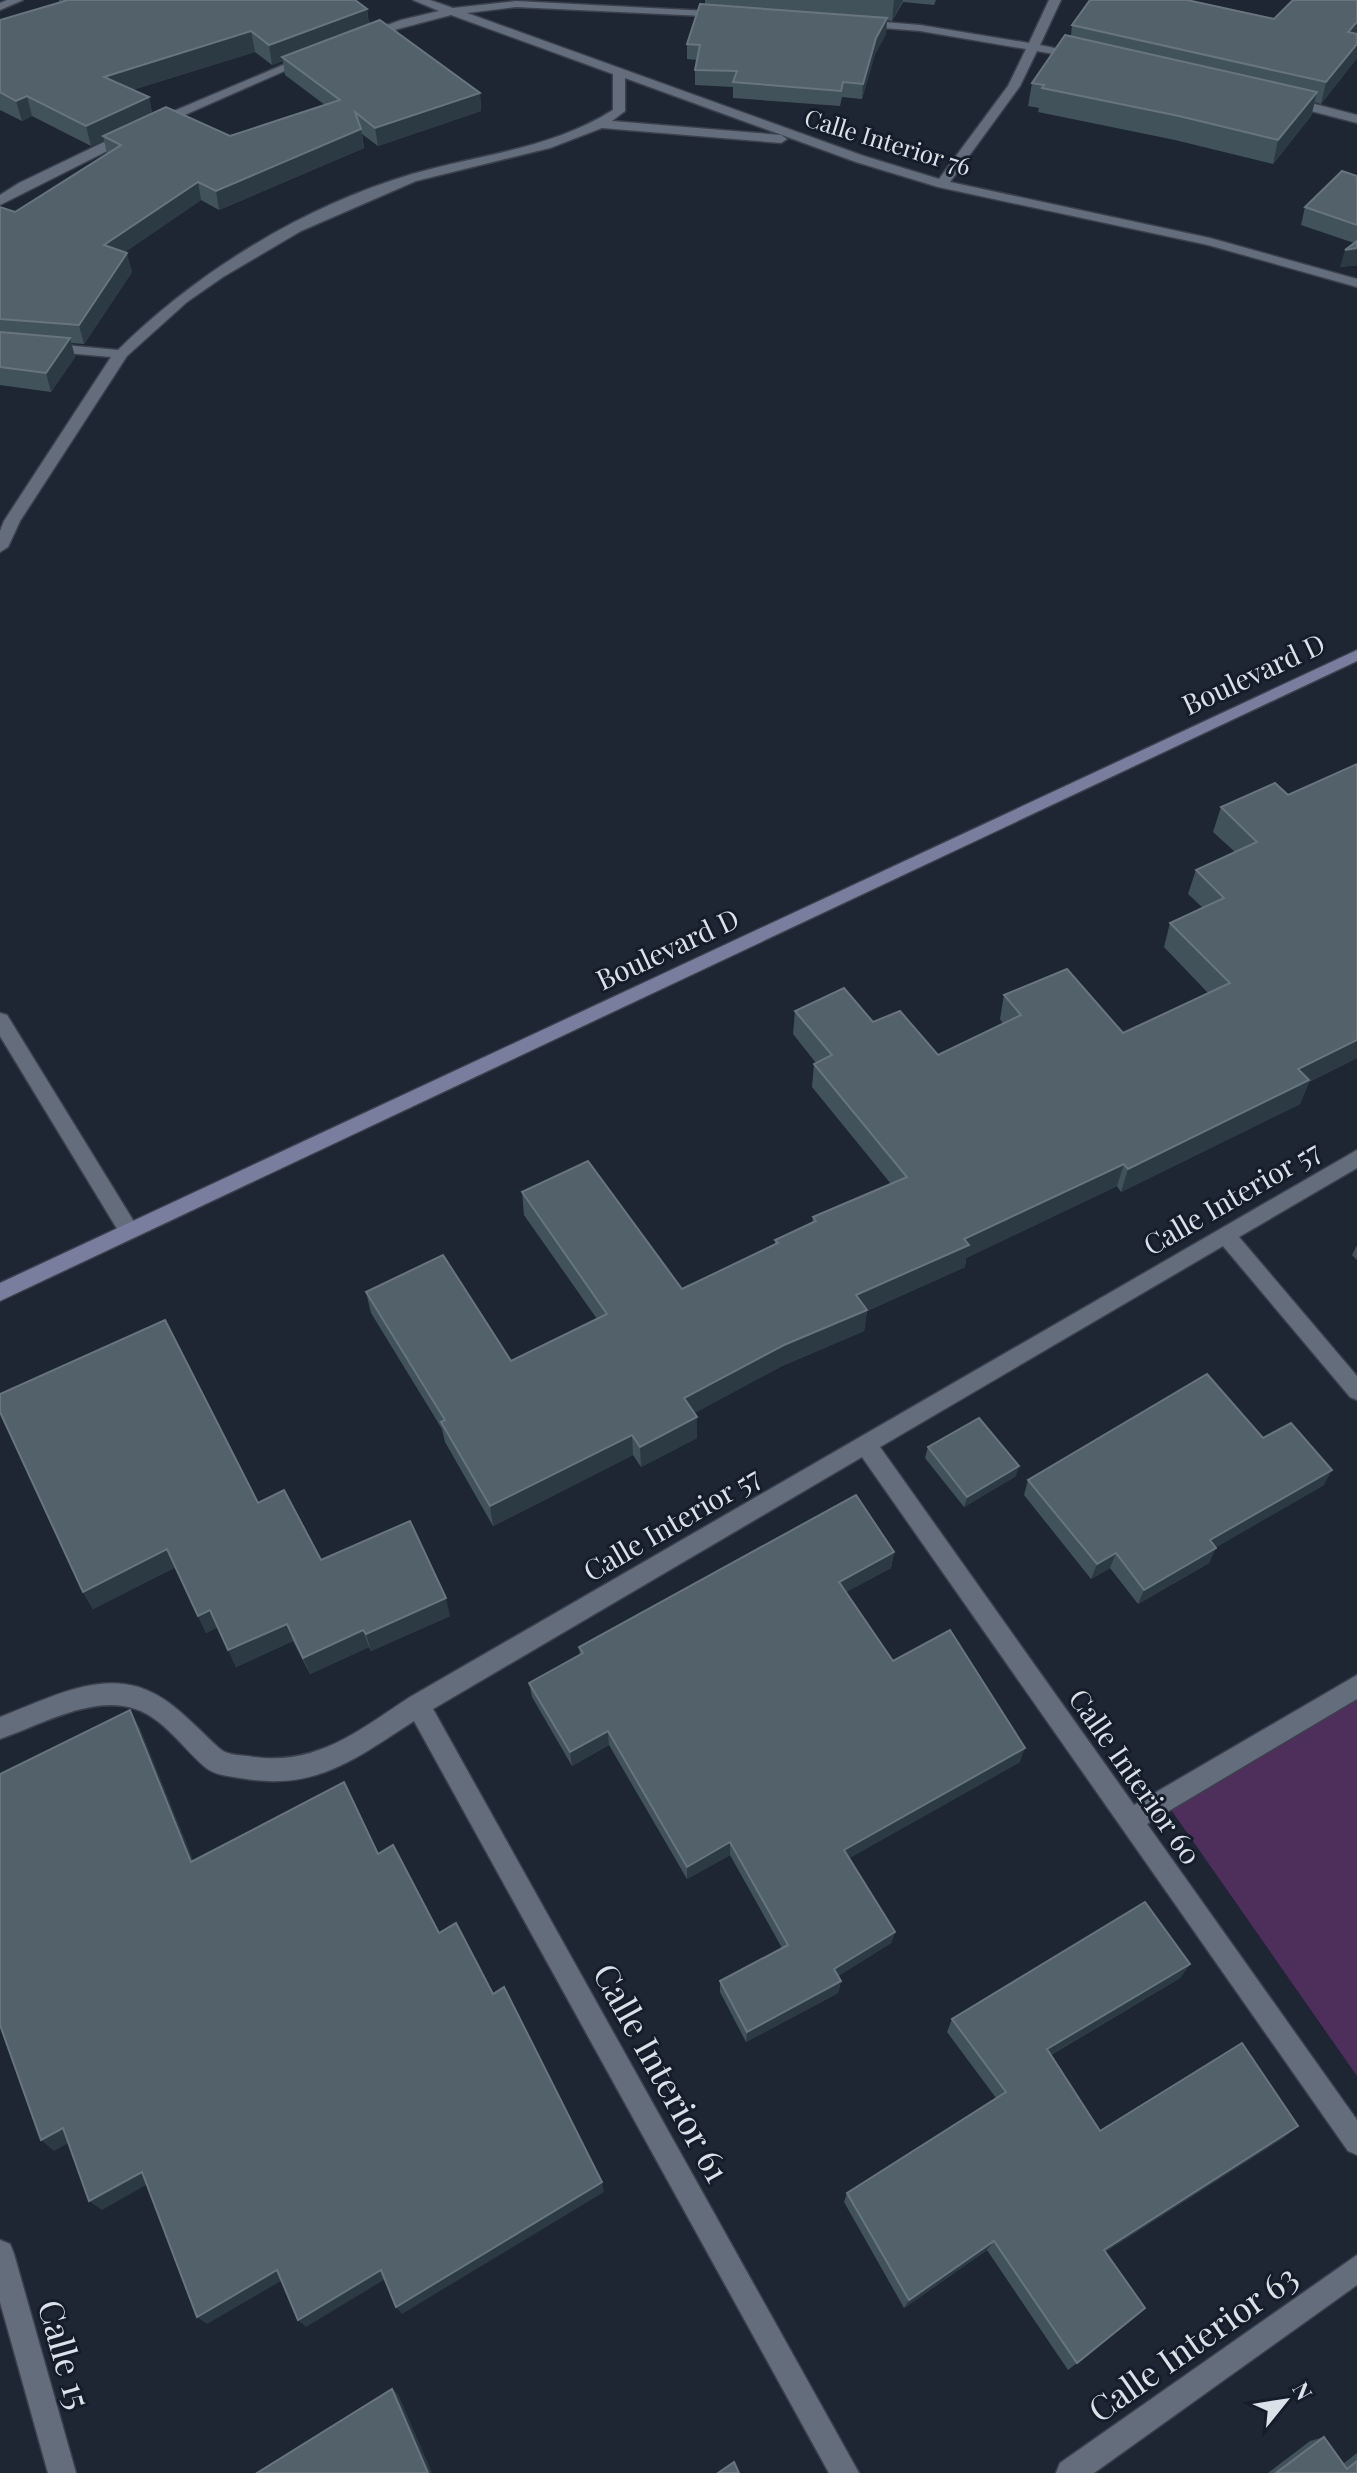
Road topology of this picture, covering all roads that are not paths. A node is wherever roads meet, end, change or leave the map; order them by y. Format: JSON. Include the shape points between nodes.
{"nodes":[{"id":1,"x":17,"y":0,"type":"edge"},
{"id":2,"x":419,"y":0,"type":"edge"},
{"id":3,"x":1055,"y":0,"type":"edge"},
{"id":4,"x":0,"y":7,"type":"edge"},
{"id":5,"x":450,"y":12,"type":"junction"},
{"id":6,"x":736,"y":15,"type":"edge"},
{"id":7,"x":841,"y":21,"type":"edge"},
{"id":8,"x":355,"y":41,"type":"edge"},
{"id":9,"x":1033,"y":45,"type":"junction"},
{"id":10,"x":317,"y":55,"type":"edge"},
{"id":11,"x":1090,"y":57,"type":"edge"},
{"id":12,"x":619,"y":74,"type":"junction"},
{"id":13,"x":1281,"y":99,"type":"edge"},
{"id":14,"x":1357,"y":119,"type":"edge"},
{"id":15,"x":602,"y":124,"type":"junction"},
{"id":16,"x":811,"y":142,"type":"junction"},
{"id":17,"x":942,"y":184,"type":"junction"},
{"id":18,"x":0,"y":201,"type":"edge"},
{"id":19,"x":1357,"y":283,"type":"edge"},
{"id":20,"x":0,"y":343,"type":"edge"},
{"id":21,"x":121,"y":354,"type":"junction"},
{"id":22,"x":0,"y":547,"type":"edge"},
{"id":23,"x":1357,"y":655,"type":"edge"},
{"id":24,"x":0,"y":1020,"type":"edge"},
{"id":25,"x":1357,"y":1158,"type":"edge"},
{"id":26,"x":129,"y":1231,"type":"junction"},
{"id":27,"x":1225,"y":1235,"type":"junction"},
{"id":28,"x":0,"y":1292,"type":"edge"},
{"id":29,"x":1357,"y":1391,"type":"edge"},
{"id":30,"x":866,"y":1445,"type":"junction"},
{"id":31,"x":1357,"y":1686,"type":"edge"},
{"id":32,"x":418,"y":1705,"type":"junction"},
{"id":33,"x":0,"y":1728,"type":"edge"},
{"id":34,"x":1130,"y":1821,"type":"junction"},
{"id":35,"x":1357,"y":2142,"type":"edge"},
{"id":36,"x":0,"y":2254,"type":"edge"},
{"id":37,"x":1357,"y":2269,"type":"edge"},
{"id":38,"x":62,"y":2473,"type":"edge"},
{"id":39,"x":845,"y":2473,"type":"edge"},
{"id":40,"x":1070,"y":2473,"type":"edge"}],
"edges":[{"from":1,"to":4,"type":"street"},
{"from":2,"to":5,"type":"street","name":"Calle Interior 76"},
{"from":3,"to":9,"type":"street"},
{"from":5,"to":6,"type":"street","via":[[516,4]]},
{"from":5,"to":8,"type":"street"},
{"from":5,"to":12,"type":"street","name":"Calle Interior 76"},
{"from":7,"to":9,"type":"street"},
{"from":9,"to":11,"type":"street"},
{"from":9,"to":17,"type":"street","via":[[1014,86]]},
{"from":10,"to":18,"type":"street","via":[[133,133]]},
{"from":12,"to":15,"type":"street","via":[[619,111]]},
{"from":12,"to":16,"type":"street","name":"Calle Interior 76"},
{"from":13,"to":14,"type":"street"},
{"from":15,"to":16,"type":"street"},
{"from":15,"to":21,"type":"street","via":[[412,178],[305,223],[222,273]]},
{"from":16,"to":17,"type":"street","name":"Calle Interior 76"},
{"from":17,"to":19,"type":"street","name":"Calle Interior 76","via":[[1210,242]]},
{"from":20,"to":21,"type":"street"},
{"from":21,"to":22,"type":"street"},
{"from":23,"to":26,"type":"street","name":"Boulevard D"},
{"from":24,"to":26,"type":"street"},
{"from":25,"to":27,"type":"street","name":"Calle Interior 57"},
{"from":26,"to":28,"type":"street","name":"Boulevard D"},
{"from":27,"to":29,"type":"street"},
{"from":27,"to":30,"type":"street","name":"Calle Interior 57"},
{"from":30,"to":32,"type":"street","name":"Calle Interior 57"},
{"from":30,"to":34,"type":"street","name":"Calle Interior 60"},
{"from":31,"to":34,"type":"street"},
{"from":32,"to":33,"type":"street","name":"Calle Interior 57","via":[[336,1758],[265,1771],[216,1762],[168,1713],[126,1695],[93,1695]]},
{"from":32,"to":39,"type":"street","name":"Calle Interior 61"},
{"from":34,"to":35,"type":"street","name":"Calle Interior 60"},
{"from":36,"to":38,"type":"street","name":"Calle 15"},
{"from":37,"to":40,"type":"street","name":"Calle Interior 63"}]}
